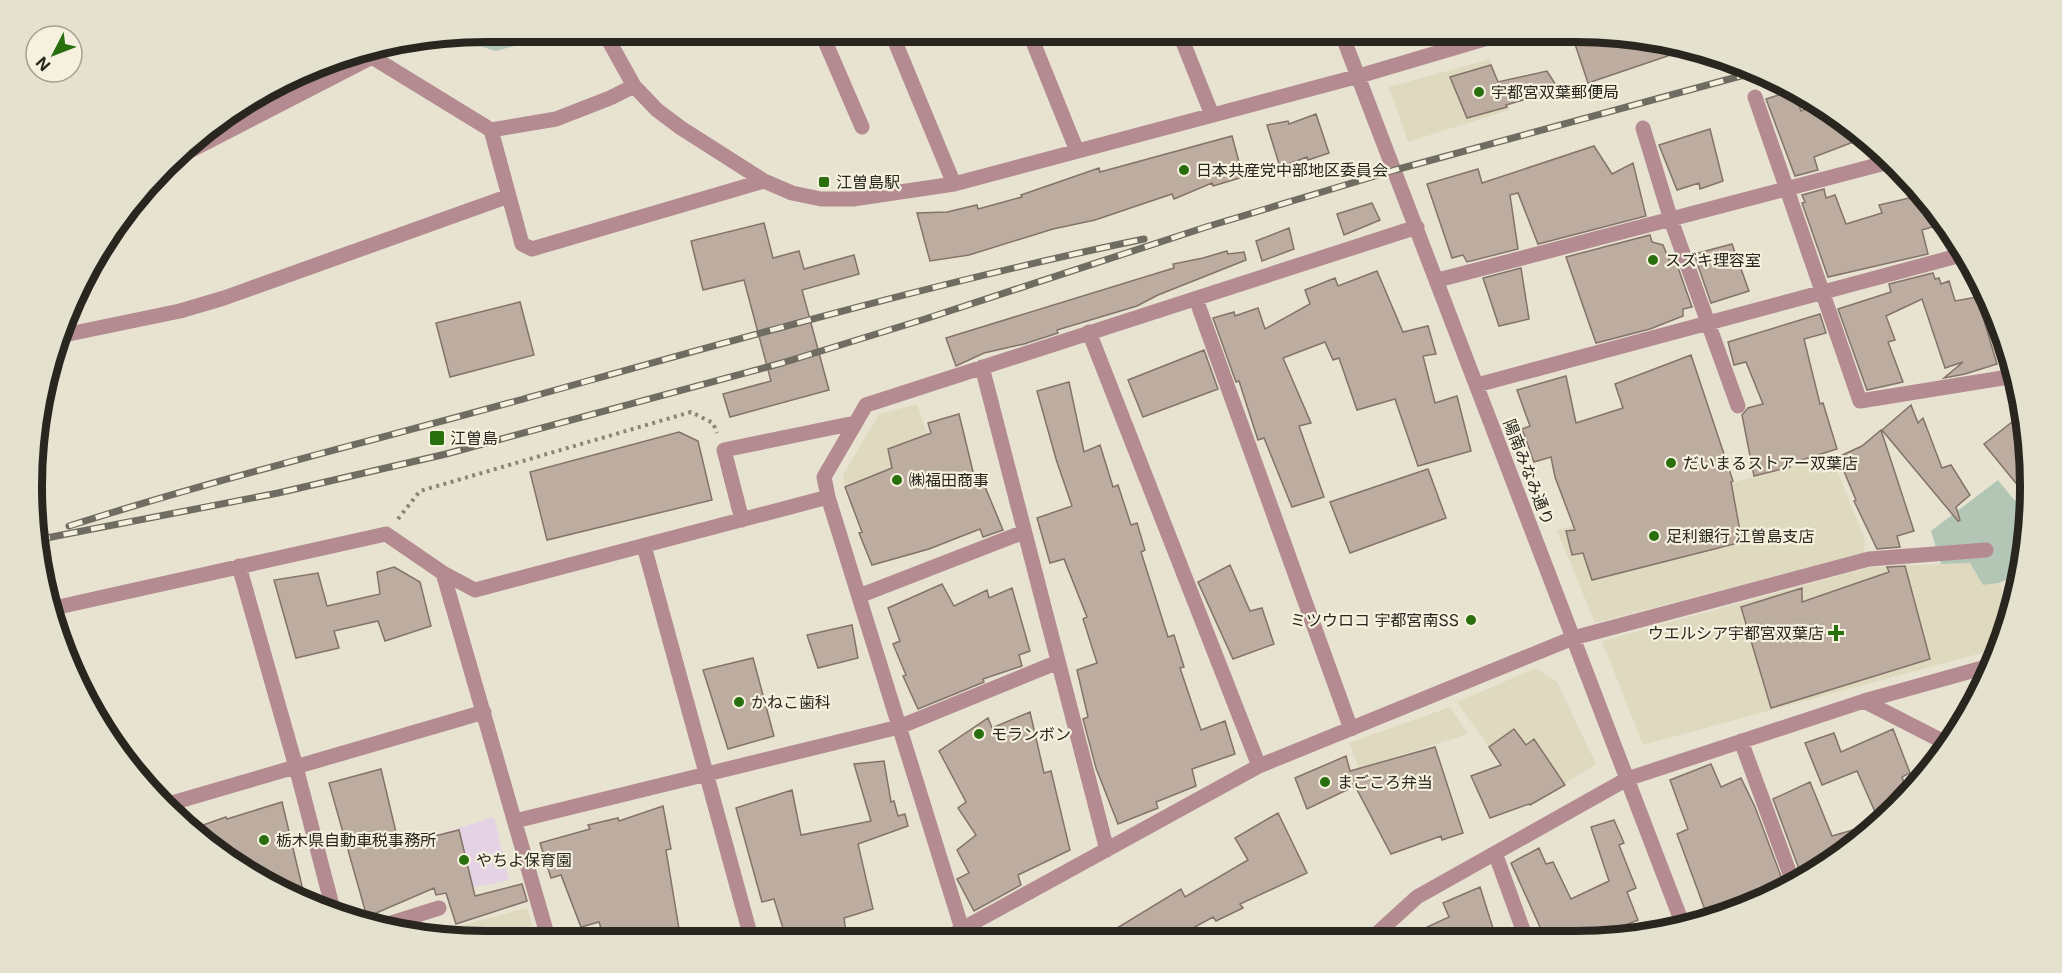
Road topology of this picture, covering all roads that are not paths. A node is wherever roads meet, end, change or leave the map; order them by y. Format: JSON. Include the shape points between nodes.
{"nodes":[{"id":1,"x":610,"y":42,"type":"edge"},
{"id":2,"x":825,"y":42,"type":"edge"},
{"id":3,"x":895,"y":42,"type":"edge"},
{"id":4,"x":1033,"y":42,"type":"edge"},
{"id":5,"x":1183,"y":42,"type":"edge"},
{"id":6,"x":1345,"y":42,"type":"edge"},
{"id":7,"x":1474,"y":42,"type":"edge"},
{"id":8,"x":375,"y":56,"type":"edge"},
{"id":9,"x":355,"y":62,"type":"edge"},
{"id":10,"x":1359,"y":76,"type":"junction"},
{"id":11,"x":634,"y":86,"type":"junction"},
{"id":12,"x":1755,"y":97,"type":"dead end"},
{"id":13,"x":1212,"y":115,"type":"junction"},
{"id":14,"x":862,"y":127,"type":"dead end"},
{"id":15,"x":1643,"y":128,"type":"dead end"},
{"id":16,"x":491,"y":130,"type":"junction"},
{"id":17,"x":210,"y":139,"type":"edge"},
{"id":18,"x":1077,"y":151,"type":"junction"},
{"id":19,"x":1882,"y":164,"type":"edge"},
{"id":20,"x":764,"y":181,"type":"junction"},
{"id":21,"x":954,"y":184,"type":"junction"},
{"id":22,"x":1788,"y":189,"type":"junction"},
{"id":23,"x":509,"y":196,"type":"junction"},
{"id":24,"x":1671,"y":220,"type":"junction"},
{"id":25,"x":1418,"y":227,"type":"junction"},
{"id":26,"x":1955,"y":257,"type":"edge"},
{"id":27,"x":1438,"y":280,"type":"junction"},
{"id":28,"x":1821,"y":293,"type":"junction"},
{"id":29,"x":1196,"y":299,"type":"junction"},
{"id":30,"x":1707,"y":324,"type":"junction"},
{"id":31,"x":1089,"y":332,"type":"junction"},
{"id":32,"x":70,"y":334,"type":"edge"},
{"id":33,"x":982,"y":368,"type":"junction"},
{"id":34,"x":2006,"y":377,"type":"edge"},
{"id":35,"x":1477,"y":385,"type":"junction"},
{"id":36,"x":1738,"y":406,"type":"dead end"},
{"id":37,"x":855,"y":423,"type":"junction"},
{"id":38,"x":828,"y":498,"type":"junction"},
{"id":39,"x":742,"y":520,"type":"junction"},
{"id":40,"x":1024,"y":532,"type":"junction"},
{"id":41,"x":644,"y":546,"type":"junction"},
{"id":42,"x":1986,"y":550,"type":"dead end"},
{"id":43,"x":239,"y":566,"type":"junction"},
{"id":44,"x":443,"y":573,"type":"junction"},
{"id":45,"x":859,"y":596,"type":"junction"},
{"id":46,"x":59,"y":607,"type":"edge"},
{"id":47,"x":1573,"y":638,"type":"junction"},
{"id":48,"x":1058,"y":662,"type":"junction"},
{"id":49,"x":1981,"y":669,"type":"edge"},
{"id":50,"x":1864,"y":701,"type":"junction"},
{"id":51,"x":484,"y":712,"type":"junction"},
{"id":52,"x":899,"y":727,"type":"junction"},
{"id":53,"x":1351,"y":729,"type":"junction"},
{"id":54,"x":1940,"y":740,"type":"edge"},
{"id":55,"x":1742,"y":741,"type":"junction"},
{"id":56,"x":1259,"y":766,"type":"junction"},
{"id":57,"x":296,"y":767,"type":"junction"},
{"id":58,"x":707,"y":774,"type":"junction"},
{"id":59,"x":1627,"y":779,"type":"junction"},
{"id":60,"x":174,"y":803,"type":"edge"},
{"id":61,"x":516,"y":821,"type":"junction"},
{"id":62,"x":1107,"y":850,"type":"junction"},
{"id":63,"x":1495,"y":853,"type":"junction"},
{"id":64,"x":1790,"y":875,"type":"edge"},
{"id":65,"x":331,"y":902,"type":"edge"},
{"id":66,"x":439,"y":909,"type":"dead end"},
{"id":67,"x":1680,"y":918,"type":"edge"},
{"id":68,"x":397,"y":921,"type":"edge"},
{"id":69,"x":546,"y":931,"type":"edge"},
{"id":70,"x":749,"y":931,"type":"edge"},
{"id":71,"x":961,"y":931,"type":"edge"},
{"id":72,"x":967,"y":931,"type":"edge"},
{"id":73,"x":1382,"y":931,"type":"edge"},
{"id":74,"x":1523,"y":931,"type":"edge"}],
"edges":[{"from":1,"to":11,"type":"street"},
{"from":2,"to":14,"type":"street"},
{"from":3,"to":21,"type":"street"},
{"from":4,"to":18,"type":"street"},
{"from":5,"to":13,"type":"street"},
{"from":6,"to":10,"type":"street","name":"陽南みなみ通り"},
{"from":7,"to":10,"type":"street"},
{"from":8,"to":16,"type":"street"},
{"from":9,"to":17,"type":"street"},
{"from":10,"to":13,"type":"street"},
{"from":10,"to":25,"type":"street","name":"陽南みなみ通り"},
{"from":11,"to":16,"type":"street","via":[[556,119]]},
{"from":11,"to":20,"type":"street","via":[[681,128]]},
{"from":12,"to":22,"type":"street"},
{"from":13,"to":18,"type":"street"},
{"from":15,"to":24,"type":"street"},
{"from":16,"to":23,"type":"street"},
{"from":18,"to":21,"type":"street"},
{"from":19,"to":22,"type":"street"},
{"from":20,"to":21,"type":"street","via":[[792,193],[821,199],[853,199]]},
{"from":20,"to":23,"type":"street","via":[[532,249],[522,244]]},
{"from":22,"to":24,"type":"street"},
{"from":22,"to":28,"type":"street"},
{"from":23,"to":32,"type":"street","via":[[224,298]]},
{"from":24,"to":27,"type":"street"},
{"from":24,"to":30,"type":"street"},
{"from":25,"to":27,"type":"street","name":"陽南みなみ通り"},
{"from":25,"to":29,"type":"street"},
{"from":26,"to":28,"type":"street"},
{"from":27,"to":35,"type":"street","name":"陽南みなみ通り"},
{"from":28,"to":30,"type":"street"},
{"from":28,"to":34,"type":"street","via":[[1860,401]]},
{"from":29,"to":31,"type":"street"},
{"from":29,"to":53,"type":"street"},
{"from":30,"to":35,"type":"street"},
{"from":30,"to":36,"type":"street"},
{"from":31,"to":33,"type":"street"},
{"from":31,"to":56,"type":"street"},
{"from":33,"to":37,"type":"street","via":[[866,405]]},
{"from":33,"to":40,"type":"street"},
{"from":35,"to":47,"type":"street","name":"陽南みなみ通り"},
{"from":37,"to":38,"type":"street","via":[[824,477]]},
{"from":37,"to":39,"type":"street","via":[[724,450]]},
{"from":38,"to":39,"type":"street"},
{"from":38,"to":45,"type":"street"},
{"from":39,"to":41,"type":"street"},
{"from":40,"to":45,"type":"street"},
{"from":40,"to":48,"type":"street"},
{"from":41,"to":44,"type":"street","via":[[475,590]]},
{"from":41,"to":58,"type":"street"},
{"from":42,"to":47,"type":"street","via":[[1869,559]]},
{"from":43,"to":44,"type":"street","via":[[387,534]]},
{"from":43,"to":46,"type":"street"},
{"from":43,"to":57,"type":"street"},
{"from":44,"to":51,"type":"street"},
{"from":45,"to":52,"type":"street"},
{"from":47,"to":53,"type":"street"},
{"from":47,"to":59,"type":"street","name":"陽南みなみ通り"},
{"from":48,"to":52,"type":"street"},
{"from":48,"to":62,"type":"street"},
{"from":49,"to":50,"type":"street"},
{"from":50,"to":54,"type":"street"},
{"from":50,"to":55,"type":"street"},
{"from":51,"to":57,"type":"street"},
{"from":51,"to":61,"type":"street"},
{"from":52,"to":58,"type":"street"},
{"from":52,"to":71,"type":"street"},
{"from":53,"to":56,"type":"street"},
{"from":55,"to":59,"type":"street"},
{"from":55,"to":64,"type":"street"},
{"from":56,"to":62,"type":"street"},
{"from":57,"to":60,"type":"street"},
{"from":57,"to":65,"type":"street"},
{"from":58,"to":61,"type":"street"},
{"from":58,"to":70,"type":"street"},
{"from":59,"to":63,"type":"street"},
{"from":59,"to":67,"type":"street","name":"陽南みなみ通り"},
{"from":61,"to":69,"type":"street"},
{"from":62,"to":72,"type":"street"},
{"from":63,"to":73,"type":"street","via":[[1417,897]]},
{"from":63,"to":74,"type":"street"},
{"from":66,"to":68,"type":"street"}]}
